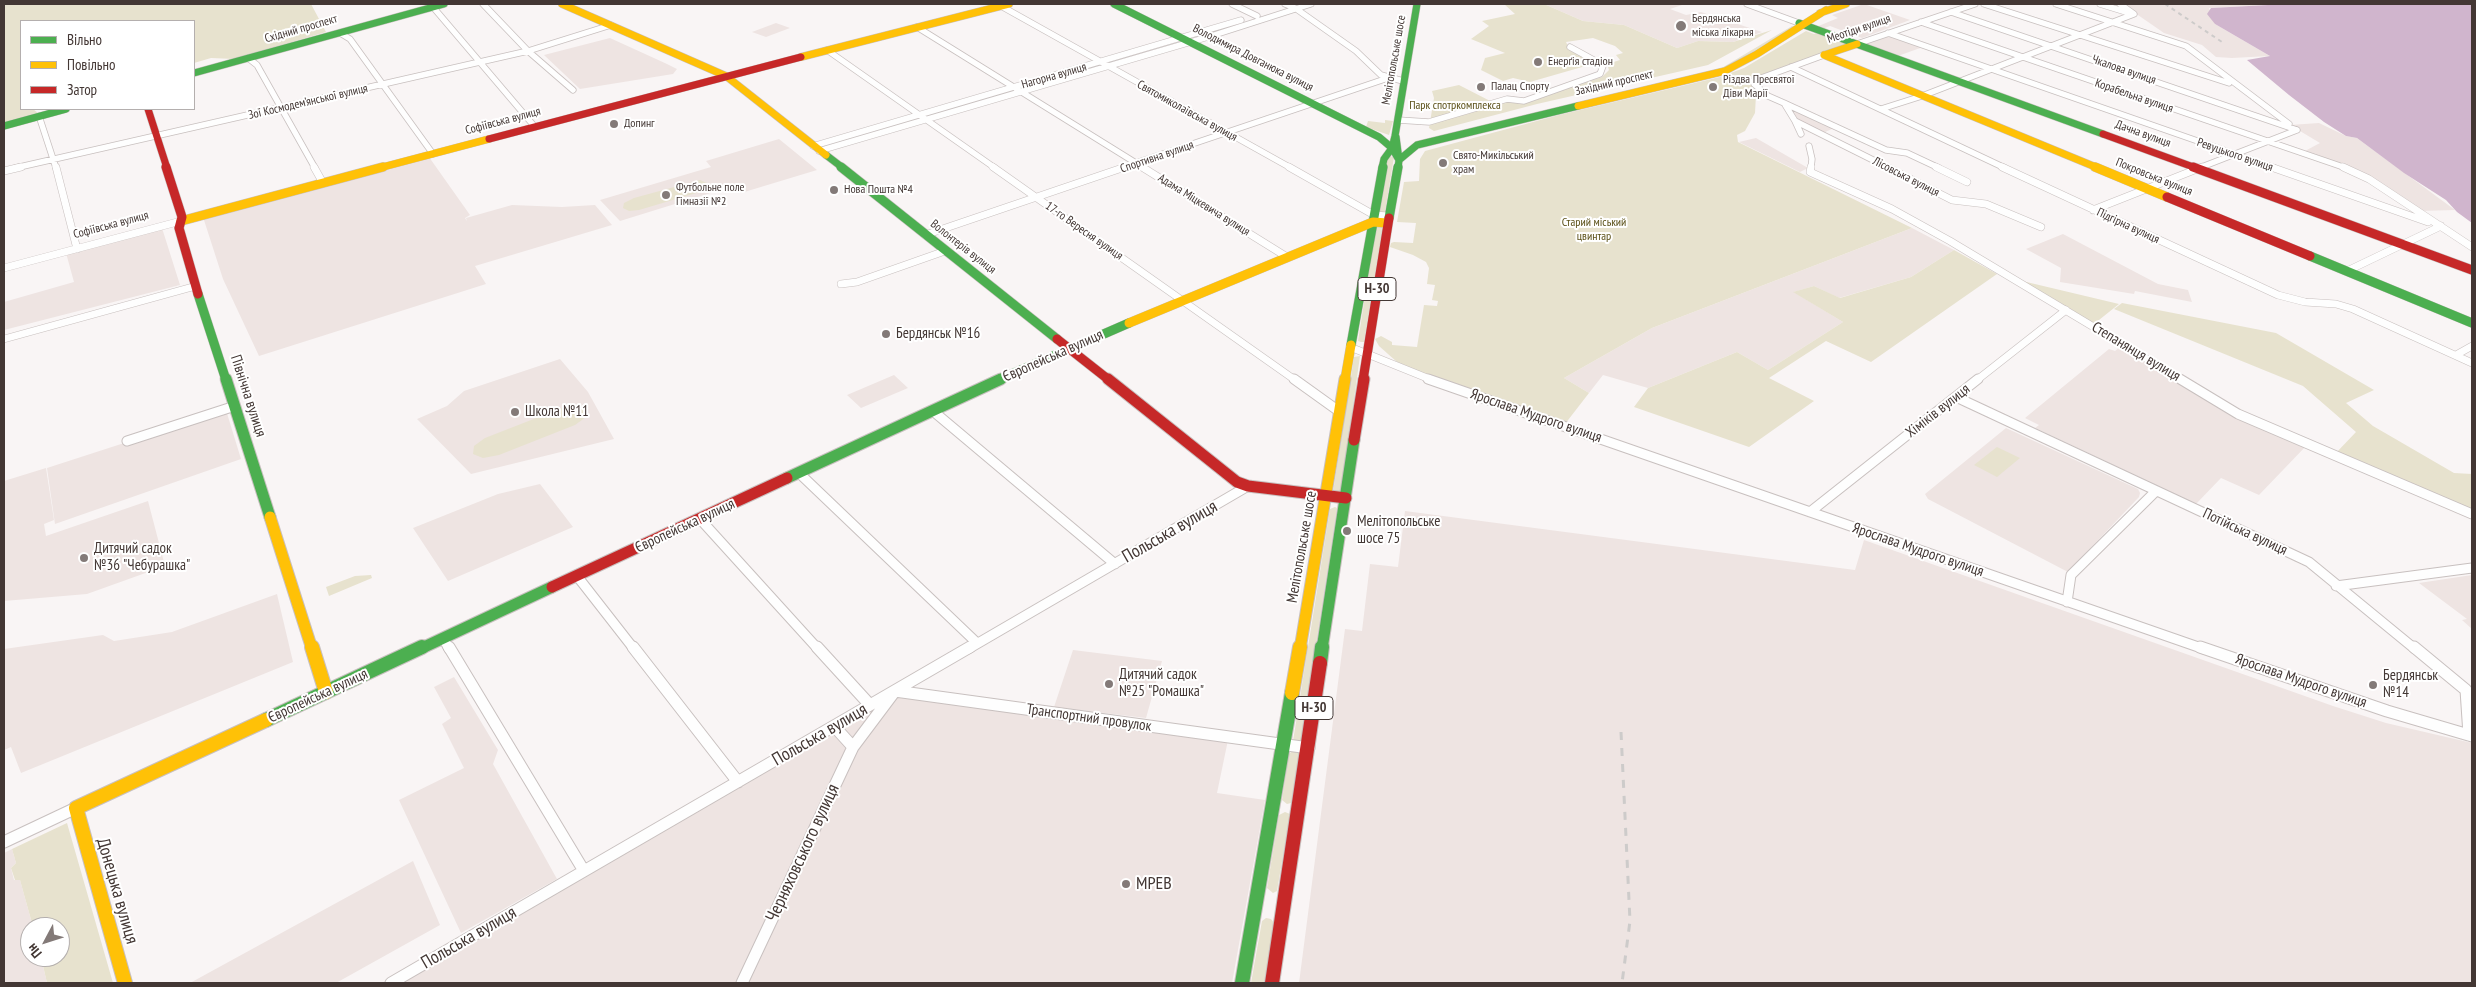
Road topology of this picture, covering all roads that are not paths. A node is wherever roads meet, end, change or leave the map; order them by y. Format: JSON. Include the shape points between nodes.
{"nodes":[{"id":1,"x":483,"y":4,"type":"edge"},
{"id":2,"x":562,"y":4,"type":"edge"},
{"id":3,"x":1114,"y":4,"type":"edge"},
{"id":4,"x":1232,"y":4,"type":"edge"},
{"id":5,"x":1285,"y":4,"type":"edge"},
{"id":6,"x":1311,"y":4,"type":"edge"},
{"id":7,"x":1417,"y":4,"type":"edge"},
{"id":8,"x":1747,"y":4,"type":"edge"},
{"id":9,"x":1846,"y":4,"type":"edge"},
{"id":10,"x":1975,"y":4,"type":"edge"},
{"id":11,"x":1984,"y":4,"type":"edge"},
{"id":12,"x":2056,"y":4,"type":"edge"},
{"id":13,"x":2100,"y":4,"type":"edge"},
{"id":14,"x":2120,"y":4,"type":"edge"},
{"id":15,"x":439,"y":5,"type":"edge"},
{"id":16,"x":1005,"y":5,"type":"edge"},
{"id":17,"x":1295,"y":8,"type":"junction"},
{"id":18,"x":1951,"y":12,"type":"junction"},
{"id":19,"x":2134,"y":14,"type":"junction"},
{"id":20,"x":1257,"y":16,"type":"junction"},
{"id":21,"x":1921,"y":22,"type":"junction"},
{"id":22,"x":2114,"y":22,"type":"junction"},
{"id":23,"x":1800,"y":23,"type":"junction"},
{"id":24,"x":610,"y":25,"type":"junction"},
{"id":25,"x":917,"y":27,"type":"junction"},
{"id":26,"x":340,"y":33,"type":"junction"},
{"id":27,"x":1888,"y":33,"type":"junction"},
{"id":28,"x":2082,"y":34,"type":"junction"},
{"id":29,"x":1186,"y":40,"type":"junction"},
{"id":30,"x":1857,"y":44,"type":"junction"},
{"id":31,"x":2052,"y":46,"type":"junction"},
{"id":32,"x":1570,"y":47,"type":"dead end"},
{"id":33,"x":827,"y":50,"type":"junction"},
{"id":34,"x":528,"y":51,"type":"junction"},
{"id":35,"x":1824,"y":55,"type":"junction"},
{"id":36,"x":2023,"y":57,"type":"junction"},
{"id":37,"x":248,"y":58,"type":"junction"},
{"id":38,"x":478,"y":62,"type":"junction"},
{"id":39,"x":1100,"y":62,"type":"junction"},
{"id":40,"x":1108,"y":66,"type":"junction"},
{"id":41,"x":1791,"y":67,"type":"junction"},
{"id":42,"x":1991,"y":69,"type":"junction"},
{"id":43,"x":195,"y":73,"type":"edge"},
{"id":44,"x":726,"y":76,"type":"junction"},
{"id":45,"x":1388,"y":78,"type":"junction"},
{"id":46,"x":1403,"y":81,"type":"junction"},
{"id":47,"x":1753,"y":81,"type":"joint"},
{"id":48,"x":1960,"y":82,"type":"junction"},
{"id":49,"x":383,"y":84,"type":"junction"},
{"id":50,"x":2236,"y":86,"type":"junction"},
{"id":51,"x":1014,"y":87,"type":"junction"},
{"id":52,"x":572,"y":90,"type":"dead end"},
{"id":53,"x":1022,"y":92,"type":"junction"},
{"id":54,"x":1922,"y":96,"type":"junction"},
{"id":55,"x":1784,"y":103,"type":"junction"},
{"id":56,"x":1313,"y":104,"type":"junction"},
{"id":57,"x":280,"y":108,"type":"junction"},
{"id":58,"x":1881,"y":109,"type":"junction"},
{"id":59,"x":62,"y":110,"type":"edge"},
{"id":60,"x":148,"y":110,"type":"edge"},
{"id":61,"x":919,"y":115,"type":"junction"},
{"id":62,"x":39,"y":116,"type":"junction"},
{"id":63,"x":926,"y":120,"type":"junction"},
{"id":64,"x":1398,"y":120,"type":"junction"},
{"id":65,"x":1796,"y":121,"type":"junction"},
{"id":66,"x":4,"y":126,"type":"edge"},
{"id":67,"x":535,"y":127,"type":"junction"},
{"id":68,"x":2297,"y":130,"type":"junction"},
{"id":69,"x":1227,"y":132,"type":"junction"},
{"id":70,"x":1801,"y":134,"type":"dead end"},
{"id":71,"x":157,"y":137,"type":"junction"},
{"id":72,"x":1379,"y":137,"type":"junction"},
{"id":73,"x":2267,"y":141,"type":"junction"},
{"id":74,"x":1395,"y":143,"type":"junction"},
{"id":75,"x":1809,"y":146,"type":"dead end"},
{"id":76,"x":816,"y":149,"type":"junction"},
{"id":77,"x":434,"y":154,"type":"junction"},
{"id":78,"x":2233,"y":155,"type":"junction"},
{"id":79,"x":1384,"y":159,"type":"junction"},
{"id":80,"x":54,"y":160,"type":"junction"},
{"id":81,"x":1398,"y":160,"type":"junction"},
{"id":82,"x":1137,"y":163,"type":"junction"},
{"id":83,"x":2197,"y":169,"type":"junction"},
{"id":84,"x":4,"y":171,"type":"edge"},
{"id":85,"x":1967,"y":182,"type":"dead end"},
{"id":86,"x":323,"y":184,"type":"junction"},
{"id":87,"x":2147,"y":189,"type":"junction"},
{"id":88,"x":1036,"y":198,"type":"junction"},
{"id":89,"x":2093,"y":210,"type":"junction"},
{"id":90,"x":1373,"y":218,"type":"junction"},
{"id":91,"x":1388,"y":220,"type":"junction"},
{"id":92,"x":181,"y":221,"type":"junction"},
{"id":93,"x":2441,"y":226,"type":"junction"},
{"id":94,"x":2041,"y":227,"type":"dead end"},
{"id":95,"x":1348,"y":232,"type":"junction"},
{"id":96,"x":925,"y":235,"type":"junction"},
{"id":97,"x":1370,"y":238,"type":"junction"},
{"id":98,"x":2403,"y":245,"type":"junction"},
{"id":99,"x":2472,"y":247,"type":"edge"},
{"id":100,"x":77,"y":248,"type":"junction"},
{"id":101,"x":945,"y":251,"type":"junction"},
{"id":102,"x":1287,"y":257,"type":"junction"},
{"id":103,"x":4,"y":268,"type":"edge"},
{"id":104,"x":2472,"y":270,"type":"edge"},
{"id":105,"x":2347,"y":272,"type":"junction"},
{"id":106,"x":841,"y":284,"type":"dead end"},
{"id":107,"x":196,"y":286,"type":"junction"},
{"id":108,"x":1183,"y":301,"type":"junction"},
{"id":109,"x":2066,"y":310,"type":"junction"},
{"id":110,"x":2472,"y":323,"type":"edge"},
{"id":111,"x":4,"y":340,"type":"edge"},
{"id":112,"x":2472,"y":346,"type":"edge"},
{"id":113,"x":1068,"y":348,"type":"junction"},
{"id":114,"x":1350,"y":348,"type":"junction"},
{"id":115,"x":1367,"y":354,"type":"junction"},
{"id":116,"x":2456,"y":356,"type":"junction"},
{"id":117,"x":2472,"y":363,"type":"edge"},
{"id":118,"x":1956,"y":397,"type":"junction"},
{"id":119,"x":235,"y":406,"type":"junction"},
{"id":120,"x":933,"y":411,"type":"junction"},
{"id":121,"x":1340,"y":412,"type":"junction"},
{"id":122,"x":127,"y":441,"type":"dead end"},
{"id":123,"x":800,"y":473,"type":"junction"},
{"id":124,"x":1248,"y":486,"type":"junction"},
{"id":125,"x":2156,"y":491,"type":"junction"},
{"id":126,"x":1326,"y":496,"type":"junction"},
{"id":127,"x":1346,"y":498,"type":"junction"},
{"id":128,"x":1810,"y":512,"type":"junction"},
{"id":129,"x":2472,"y":514,"type":"edge"},
{"id":130,"x":700,"y":519,"type":"junction"},
{"id":131,"x":1115,"y":564,"type":"junction"},
{"id":132,"x":2472,"y":568,"type":"edge"},
{"id":133,"x":577,"y":576,"type":"junction"},
{"id":134,"x":2336,"y":586,"type":"junction"},
{"id":135,"x":2067,"y":602,"type":"junction"},
{"id":136,"x":443,"y":638,"type":"junction"},
{"id":137,"x":977,"y":643,"type":"junction"},
{"id":138,"x":895,"y":691,"type":"junction"},
{"id":139,"x":326,"y":692,"type":"junction"},
{"id":140,"x":870,"y":706,"type":"junction"},
{"id":141,"x":834,"y":726,"type":"junction"},
{"id":142,"x":2470,"y":736,"type":"edge"},
{"id":143,"x":1283,"y":744,"type":"junction"},
{"id":144,"x":853,"y":747,"type":"junction"},
{"id":145,"x":1309,"y":748,"type":"junction"},
{"id":146,"x":738,"y":782,"type":"junction"},
{"id":147,"x":76,"y":808,"type":"junction"},
{"id":148,"x":4,"y":842,"type":"edge"},
{"id":149,"x":584,"y":871,"type":"junction"},
{"id":150,"x":125,"y":983,"type":"edge"},
{"id":151,"x":391,"y":983,"type":"edge"},
{"id":152,"x":742,"y":983,"type":"edge"},
{"id":153,"x":1242,"y":983,"type":"edge"},
{"id":154,"x":1272,"y":983,"type":"edge"}],
"edges":[{"from":1,"to":34,"type":"street"},
{"from":2,"to":24,"type":"street","name":"Волонтерів вулиця"},
{"from":3,"to":29,"type":"street","name":"Володимира Довганюка вулиця"},
{"from":4,"to":20,"type":"street"},
{"from":5,"to":17,"type":"street"},
{"from":6,"to":17,"type":"street","name":"Нагорна вулиця"},
{"from":7,"to":46,"type":"street","name":"Мелітопольське шосе"},
{"from":8,"to":23,"type":"street"},
{"from":9,"to":23,"type":"street","name":"Західний проспект"},
{"from":10,"to":18,"type":"street","name":"Меотіди вулиця"},
{"from":11,"to":28,"type":"street"},
{"from":12,"to":22,"type":"street"},
{"from":13,"to":19,"type":"street"},
{"from":14,"to":19,"type":"street"},
{"from":15,"to":26,"type":"street","name":"Східний проспект"},
{"from":15,"to":38,"type":"street"},
{"from":16,"to":25,"type":"street","name":"Софіївська вулиця"},
{"from":16,"to":39,"type":"street","name":"Святомиколаївська вулиця"},
{"from":17,"to":20,"type":"street","name":"Нагорна вулиця","via":[[1282,8]]},
{"from":17,"to":29,"type":"street","name":"Нагорна вулиця"},
{"from":17,"to":45,"type":"street"},
{"from":18,"to":21,"type":"street","name":"Меотіди вулиця"},
{"from":18,"to":31,"type":"street","name":"Чкалова вулиця"},
{"from":19,"to":22,"type":"street"},
{"from":20,"to":29,"type":"street","name":"Нагорна вулиця"},
{"from":21,"to":27,"type":"street","name":"Меотіди вулиця"},
{"from":21,"to":36,"type":"street","name":"Корабельна вулиця"},
{"from":22,"to":28,"type":"street"},
{"from":22,"to":50,"type":"street","via":[[2186,46]]},
{"from":23,"to":30,"type":"street","name":"Дачна вулиця"},
{"from":23,"to":74,"type":"street","name":"Західний проспект","via":[[1717,68]]},
{"from":23,"to":81,"type":"street","name":"Західний проспект","via":[[1759,53],[1725,71],[1417,146]]},
{"from":24,"to":34,"type":"street","name":"Зої Космодем’янської вулиця"},
{"from":24,"to":44,"type":"street","name":"Волонтерів вулиця"},
{"from":25,"to":33,"type":"street","name":"Софіївська вулиця"},
{"from":25,"to":51,"type":"street","name":"Адама Міцкевича вулиця"},
{"from":26,"to":37,"type":"street","name":"Східний проспект"},
{"from":26,"to":49,"type":"street","via":[[350,39]]},
{"from":27,"to":30,"type":"street","name":"Меотіди вулиця"},
{"from":27,"to":42,"type":"street","name":"Ревуцького вулиця"},
{"from":28,"to":31,"type":"street"},
{"from":28,"to":50,"type":"street"},
{"from":29,"to":39,"type":"street","name":"Нагорна вулиця"},
{"from":29,"to":40,"type":"street","name":"Нагорна вулиця"},
{"from":29,"to":56,"type":"street","name":"Володимира Довганюка вулиця"},
{"from":30,"to":35,"type":"street","name":"Меотіди вулиця"},
{"from":30,"to":48,"type":"street","name":"Дачна вулиця"},
{"from":31,"to":36,"type":"street"},
{"from":31,"to":68,"type":"street","name":"Чкалова вулиця"},
{"from":32,"to":64,"type":"street","name":"Мелітопольське шосе","via":[[1601,64],[1600,74],[1524,101],[1507,99],[1429,122]]},
{"from":33,"to":44,"type":"street","name":"Софіївська вулиця"},
{"from":33,"to":61,"type":"street","name":"17-го Вересня вулиця"},
{"from":34,"to":38,"type":"street","name":"Зої Космодем’янської вулиця"},
{"from":34,"to":52,"type":"street"},
{"from":35,"to":41,"type":"street","name":"Меотіди вулиця"},
{"from":35,"to":54,"type":"street","name":"Покровська вулиця"},
{"from":36,"to":42,"type":"street"},
{"from":36,"to":73,"type":"street","name":"Корабельна вулиця"},
{"from":37,"to":43,"type":"street","name":"Східний проспект"},
{"from":37,"to":57,"type":"street","via":[[257,65]]},
{"from":38,"to":49,"type":"street","name":"Зої Космодем’янської вулиця"},
{"from":38,"to":67,"type":"street"},
{"from":39,"to":40,"type":"street","name":"Святомиколаївська вулиця"},
{"from":39,"to":51,"type":"street","name":"Нагорна вулиця"},
{"from":40,"to":53,"type":"street","name":"Нагорна вулиця"},
{"from":40,"to":69,"type":"street","name":"Святомиколаївська вулиця"},
{"from":41,"to":47,"type":"street","name":"Меотіди вулиця"},
{"from":41,"to":58,"type":"street","name":"Підгірна вулиця"},
{"from":42,"to":48,"type":"street"},
{"from":42,"to":78,"type":"street","name":"Ревуцького вулиця"},
{"from":44,"to":67,"type":"street","name":"Софіївська вулиця"},
{"from":44,"to":76,"type":"street","name":"Волонтерів вулиця"},
{"from":45,"to":46,"type":"street"},
{"from":45,"to":56,"type":"street","name":"Спортивна вулиця"},
{"from":46,"to":64,"type":"street","name":"Мелітопольське шосе"},
{"from":47,"to":55,"type":"street","name":"Лісовська вулиця","via":[[1768,96]]},
{"from":48,"to":54,"type":"street"},
{"from":48,"to":83,"type":"street","name":"Дачна вулиця"},
{"from":49,"to":57,"type":"street","name":"Зої Космодем’янської вулиця"},
{"from":49,"to":77,"type":"street"},
{"from":50,"to":68,"type":"street"},
{"from":51,"to":53,"type":"street","name":"Адама Міцкевича вулиця"},
{"from":51,"to":61,"type":"street","name":"Нагорна вулиця"},
{"from":53,"to":63,"type":"street","name":"Нагорна вулиця"},
{"from":53,"to":82,"type":"street","name":"Адама Міцкевича вулиця"},
{"from":54,"to":58,"type":"street"},
{"from":54,"to":87,"type":"street","name":"Покровська вулиця"},
{"from":55,"to":65,"type":"street","name":"Лісовська вулиця"},
{"from":55,"to":85,"type":"street","name":"Лісовська вулиця","via":[[1886,150],[1907,153]]},
{"from":56,"to":69,"type":"street","name":"Спортивна вулиця"},
{"from":56,"to":72,"type":"street","name":"Володимира Довганюка вулиця"},
{"from":57,"to":71,"type":"street","name":"Зої Космодем’янської вулиця"},
{"from":57,"to":86,"type":"street"},
{"from":58,"to":89,"type":"street","name":"Підгірна вулиця"},
{"from":59,"to":62,"type":"street"},
{"from":60,"to":71,"type":"street","name":"Північна вулиця"},
{"from":61,"to":63,"type":"street","name":"17-го Вересня вулиця"},
{"from":61,"to":76,"type":"street","name":"Нагорна вулиця"},
{"from":62,"to":66,"type":"street"},
{"from":62,"to":80,"type":"street"},
{"from":63,"to":76,"type":"street","name":"Нагорна вулиця"},
{"from":63,"to":88,"type":"street","name":"17-го Вересня вулиця"},
{"from":64,"to":74,"type":"street","name":"Мелітопольське шосе"},
{"from":65,"to":70,"type":"street"},
{"from":65,"to":94,"type":"street","name":"Лісовська вулиця","via":[[1952,200],[1986,204]]},
{"from":67,"to":77,"type":"street","name":"Софіївська вулиця"},
{"from":68,"to":73,"type":"street"},
{"from":69,"to":82,"type":"street","name":"Спортивна вулиця"},
{"from":69,"to":90,"type":"street","name":"Святомиколаївська вулиця"},
{"from":71,"to":80,"type":"street","name":"Зої Космодем’янської вулиця"},
{"from":71,"to":92,"type":"street","name":"Північна вулиця"},
{"from":72,"to":74,"type":"street","name":"Володимира Довганюка вулиця"},
{"from":72,"to":79,"type":"street"},
{"from":73,"to":78,"type":"street"},
{"from":73,"to":93,"type":"street","name":"Корабельна вулиця","via":[[2369,179]]},
{"from":74,"to":79,"type":"street","name":"Мелітопольське шосе"},
{"from":74,"to":81,"type":"street"},
{"from":75,"to":109,"type":"street","name":"Степанянця вулиця","via":[[1810,172],[1950,241]]},
{"from":76,"to":96,"type":"street","name":"Волонтерів вулиця"},
{"from":77,"to":86,"type":"street","name":"Софіївська вулиця"},
{"from":78,"to":83,"type":"street"},
{"from":78,"to":93,"type":"street","name":"Ревуцького вулиця"},
{"from":79,"to":90,"type":"street","name":"Мелітопольське шосе","number":"Н-30"},
{"from":80,"to":84,"type":"street","name":"Зої Космодем’янської вулиця"},
{"from":80,"to":100,"type":"street"},
{"from":81,"to":91,"type":"street","number":"Н-30"},
{"from":82,"to":88,"type":"street","name":"Спортивна вулиця"},
{"from":82,"to":102,"type":"street","name":"Адама Міцкевича вулиця"},
{"from":83,"to":87,"type":"street"},
{"from":83,"to":98,"type":"street","name":"Дачна вулиця"},
{"from":86,"to":92,"type":"street","name":"Софіївська вулиця"},
{"from":87,"to":89,"type":"street"},
{"from":87,"to":105,"type":"street","name":"Покровська вулиця"},
{"from":88,"to":96,"type":"street","name":"Спортивна вулиця"},
{"from":88,"to":108,"type":"street","name":"17-го Вересня вулиця"},
{"from":89,"to":116,"type":"street","name":"Підгірна вулиця","via":[[2278,295],[2353,309]]},
{"from":90,"to":91,"type":"street"},
{"from":90,"to":95,"type":"street","name":"Європейська вулиця"},
{"from":90,"to":97,"type":"street","name":"Мелітопольське шосе","number":"Н-30"},
{"from":91,"to":115,"type":"street","number":"Н-30"},
{"from":92,"to":100,"type":"street","name":"Софіївська вулиця"},
{"from":92,"to":107,"type":"street","name":"Північна вулиця","via":[[179,228]]},
{"from":93,"to":98,"type":"street"},
{"from":93,"to":99,"type":"street"},
{"from":95,"to":97,"type":"street"},
{"from":95,"to":102,"type":"street","name":"Європейська вулиця"},
{"from":96,"to":101,"type":"street","name":"Волонтерів вулиця"},
{"from":97,"to":114,"type":"street","name":"Мелітопольське шосе","number":"Н-30"},
{"from":98,"to":104,"type":"street","name":"Дачна вулиця"},
{"from":98,"to":105,"type":"street"},
{"from":100,"to":103,"type":"street","name":"Софіївська вулиця"},
{"from":101,"to":106,"type":"street","via":[[857,282]]},
{"from":101,"to":113,"type":"street","name":"Волонтерів вулиця"},
{"from":102,"to":108,"type":"street","name":"Європейська вулиця"},
{"from":105,"to":110,"type":"street","name":"Покровська вулиця"},
{"from":107,"to":111,"type":"street"},
{"from":107,"to":119,"type":"street","name":"Північна вулиця"},
{"from":108,"to":113,"type":"street","name":"Європейська вулиця"},
{"from":108,"to":121,"type":"street","name":"17-го Вересня вулиця"},
{"from":109,"to":118,"type":"street","name":"Хіміків вулиця"},
{"from":109,"to":129,"type":"street","name":"Степанянця вулиця","via":[[2238,414]]},
{"from":112,"to":116,"type":"street"},
{"from":113,"to":120,"type":"street","name":"Європейська вулиця"},
{"from":113,"to":124,"type":"street","name":"Волонтерів вулиця","via":[[1226,475]]},
{"from":114,"to":115,"type":"street","name":"Ярослава Мудрого вулиця"},
{"from":114,"to":121,"type":"street","name":"Мелітопольське шосе","number":"Н-30"},
{"from":115,"to":127,"type":"street","number":"Н-30"},
{"from":115,"to":128,"type":"street","name":"Ярослава Мудрого вулиця","via":[[1425,378]]},
{"from":116,"to":117,"type":"street","name":"Підгірна вулиця"},
{"from":118,"to":125,"type":"street","name":"Потійська вулиця"},
{"from":118,"to":128,"type":"street","name":"Хіміків вулиця"},
{"from":119,"to":122,"type":"street"},
{"from":119,"to":139,"type":"street","name":"Північна вулиця"},
{"from":120,"to":123,"type":"street","name":"Європейська вулиця"},
{"from":120,"to":131,"type":"street"},
{"from":121,"to":126,"type":"street","name":"Мелітопольське шосе","number":"Н-30"},
{"from":123,"to":130,"type":"street","name":"Європейська вулиця"},
{"from":123,"to":137,"type":"street"},
{"from":124,"to":126,"type":"street","name":"Волонтерів вулиця"},
{"from":124,"to":131,"type":"street","name":"Польська вулиця"},
{"from":125,"to":134,"type":"street","name":"Потійська вулиця","via":[[2309,562]]},
{"from":125,"to":135,"type":"street","via":[[2071,575]]},
{"from":126,"to":127,"type":"street","name":"Волонтерів вулиця"},
{"from":126,"to":143,"type":"street","name":"Мелітопольське шосе","number":"Н-30"},
{"from":127,"to":145,"type":"street","number":"Н-30"},
{"from":128,"to":135,"type":"street","name":"Ярослава Мудрого вулиця"},
{"from":130,"to":133,"type":"street","name":"Європейська вулиця"},
{"from":130,"to":140,"type":"street"},
{"from":131,"to":137,"type":"street","name":"Польська вулиця"},
{"from":132,"to":134,"type":"street"},
{"from":133,"to":136,"type":"street","name":"Європейська вулиця"},
{"from":133,"to":146,"type":"street"},
{"from":134,"to":142,"type":"street","name":"Потійська вулиця","via":[[2466,690]]},
{"from":135,"to":142,"type":"street","name":"Ярослава Мудрого вулиця","via":[[2386,711]]},
{"from":136,"to":139,"type":"street","name":"Європейська вулиця"},
{"from":136,"to":149,"type":"street"},
{"from":137,"to":138,"type":"street","name":"Польська вулиця"},
{"from":138,"to":140,"type":"street","name":"Польська вулиця"},
{"from":138,"to":143,"type":"street","name":"Транспортний провулок"},
{"from":138,"to":144,"type":"street"},
{"from":139,"to":147,"type":"street","name":"Європейська вулиця"},
{"from":140,"to":141,"type":"street","name":"Польська вулиця"},
{"from":141,"to":144,"type":"street"},
{"from":141,"to":146,"type":"street","name":"Польська вулиця"},
{"from":143,"to":145,"type":"street","name":"Транспортний провулок"},
{"from":143,"to":153,"type":"street","name":"Мелітопольське шосе","number":"Н-30"},
{"from":144,"to":152,"type":"street","name":"Черняховського вулиця"},
{"from":145,"to":154,"type":"street","number":"Н-30"},
{"from":146,"to":149,"type":"street","name":"Польська вулиця"},
{"from":147,"to":148,"type":"street","name":"Європейська вулиця"},
{"from":147,"to":150,"type":"street","name":"Донецька вулиця"},
{"from":149,"to":151,"type":"street","name":"Польська вулиця"}]}
